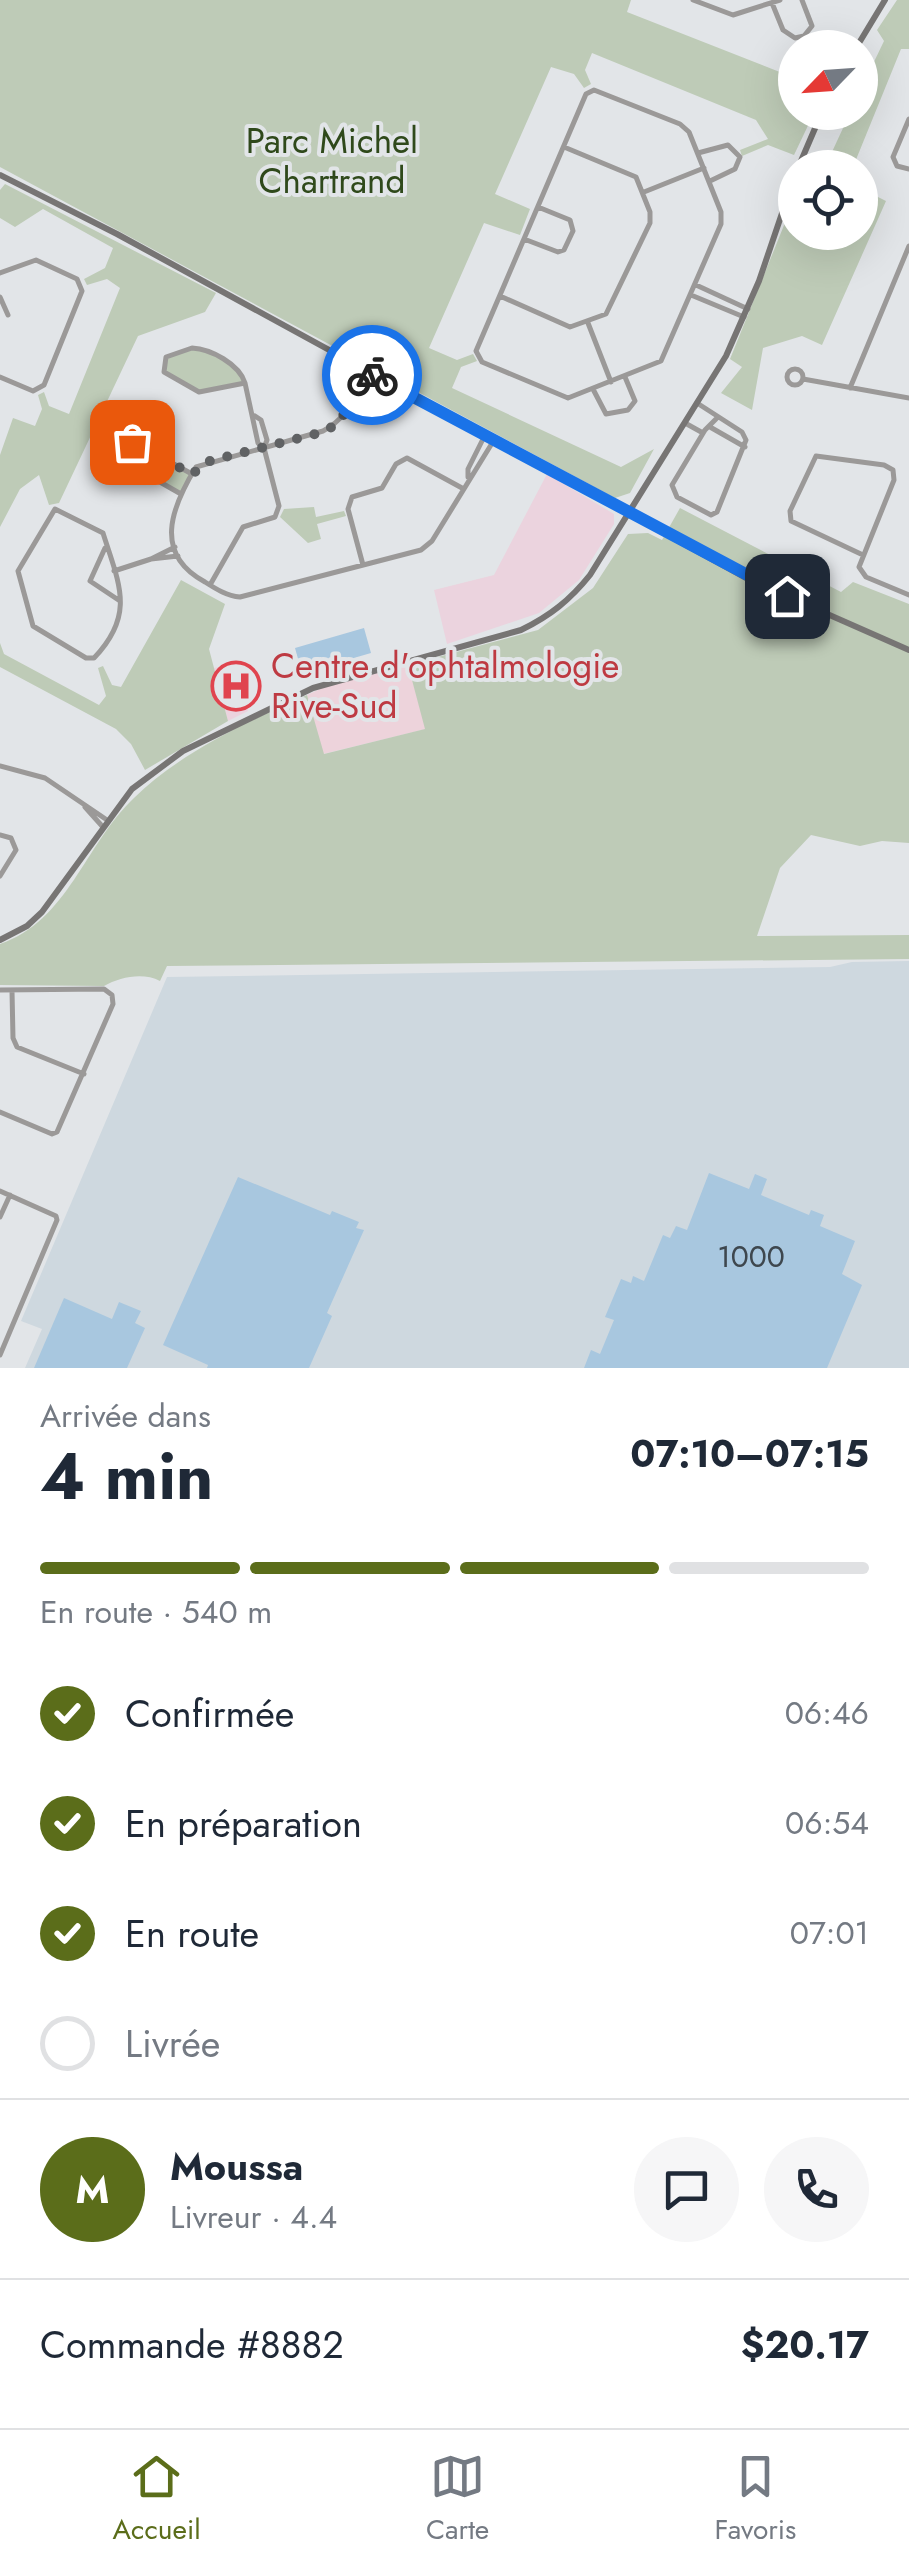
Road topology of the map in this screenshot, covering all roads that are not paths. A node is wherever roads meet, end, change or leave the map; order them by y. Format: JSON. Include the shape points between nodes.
{"nodes":[{"id":1,"x":692,"y":0,"type":"edge"},
{"id":2,"x":780,"y":0,"type":"edge"},
{"id":3,"x":802,"y":0,"type":"edge"},
{"id":4,"x":885,"y":0,"type":"edge"},
{"id":5,"x":772,"y":4,"type":"junction"},
{"id":6,"x":867,"y":30,"type":"edge"},
{"id":7,"x":909,"y":119,"type":"edge"},
{"id":8,"x":564,"y":147,"type":"junction"},
{"id":9,"x":698,"y":153,"type":"junction"},
{"id":10,"x":704,"y":168,"type":"junction"},
{"id":11,"x":909,"y":170,"type":"edge"},
{"id":12,"x":0,"y":175,"type":"edge"},
{"id":13,"x":710,"y":181,"type":"junction"},
{"id":14,"x":644,"y":192,"type":"junction"},
{"id":15,"x":538,"y":207,"type":"junction"},
{"id":16,"x":778,"y":223,"type":"edge"},
{"id":17,"x":524,"y":239,"type":"junction"},
{"id":18,"x":909,"y":246,"type":"edge"},
{"id":19,"x":0,"y":273,"type":"edge"},
{"id":20,"x":696,"y":285,"type":"junction"},
{"id":21,"x":500,"y":296,"type":"junction"},
{"id":22,"x":692,"y":296,"type":"junction"},
{"id":23,"x":0,"y":297,"type":"edge"},
{"id":24,"x":746,"y":313,"type":"junction"},
{"id":25,"x":8,"y":315,"type":"dead end"},
{"id":26,"x":588,"y":323,"type":"junction"},
{"id":27,"x":362,"y":369,"type":"junction"},
{"id":28,"x":371,"y":374,"type":"junction"},
{"id":29,"x":625,"y":377,"type":"junction"},
{"id":30,"x":0,"y":378,"type":"edge"},
{"id":31,"x":803,"y":379,"type":"dead end"},
{"id":32,"x":611,"y":382,"type":"junction"},
{"id":33,"x":245,"y":383,"type":"junction"},
{"id":34,"x":850,"y":388,"type":"junction"},
{"id":35,"x":594,"y":390,"type":"junction"},
{"id":36,"x":909,"y":398,"type":"edge"},
{"id":37,"x":697,"y":403,"type":"junction"},
{"id":38,"x":345,"y":412,"type":"junction"},
{"id":39,"x":716,"y":419,"type":"junction"},
{"id":40,"x":685,"y":423,"type":"junction"},
{"id":41,"x":710,"y":427,"type":"junction"},
{"id":42,"x":703,"y":434,"type":"junction"},
{"id":43,"x":485,"y":436,"type":"junction"},
{"id":44,"x":494,"y":440,"type":"junction"},
{"id":45,"x":264,"y":448,"type":"junction"},
{"id":46,"x":745,"y":448,"type":"junction"},
{"id":47,"x":192,"y":474,"type":"junction"},
{"id":48,"x":468,"y":478,"type":"junction"},
{"id":49,"x":462,"y":488,"type":"junction"},
{"id":50,"x":182,"y":494,"type":"junction"},
{"id":51,"x":629,"y":512,"type":"junction"},
{"id":52,"x":106,"y":545,"type":"junction"},
{"id":53,"x":175,"y":547,"type":"junction"},
{"id":54,"x":863,"y":555,"type":"junction"},
{"id":55,"x":178,"y":556,"type":"junction"},
{"id":56,"x":151,"y":560,"type":"junction"},
{"id":57,"x":362,"y":565,"type":"junction"},
{"id":58,"x":114,"y":572,"type":"junction"},
{"id":59,"x":210,"y":585,"type":"junction"},
{"id":60,"x":909,"y":595,"type":"edge"},
{"id":61,"x":123,"y":603,"type":"junction"},
{"id":62,"x":909,"y":650,"type":"edge"},
{"id":63,"x":0,"y":766,"type":"edge"},
{"id":64,"x":105,"y":823,"type":"junction"},
{"id":65,"x":0,"y":835,"type":"edge"},
{"id":66,"x":0,"y":876,"type":"edge"},
{"id":67,"x":0,"y":940,"type":"edge"},
{"id":68,"x":0,"y":990,"type":"edge"},
{"id":69,"x":12,"y":990,"type":"junction"},
{"id":70,"x":84,"y":1074,"type":"junction"},
{"id":71,"x":0,"y":1112,"type":"edge"},
{"id":72,"x":0,"y":1191,"type":"edge"},
{"id":73,"x":10,"y":1196,"type":"junction"},
{"id":74,"x":0,"y":1217,"type":"edge"},
{"id":75,"x":0,"y":1355,"type":"edge"}],
"edges":[{"from":1,"to":5,"type":"street","via":[[732,16]]},
{"from":2,"to":5,"type":"street"},
{"from":3,"to":5,"type":"street","via":[[812,26],[795,38],[783,30]]},
{"from":4,"to":6,"type":"street"},
{"from":7,"to":11,"type":"street","via":[[894,154],[895,164]]},
{"from":8,"to":9,"type":"street","via":[[586,94],[594,90],[680,124]]},
{"from":8,"to":14,"type":"street","via":[[625,171]]},
{"from":8,"to":15,"type":"street"},
{"from":9,"to":10,"type":"street"},
{"from":9,"to":13,"type":"street","via":[[728,145],[740,157],[735,170]]},
{"from":10,"to":13,"type":"street"},
{"from":10,"to":14,"type":"street"},
{"from":12,"to":27,"type":"street"},
{"from":13,"to":20,"type":"street","via":[[722,224]]},
{"from":14,"to":26,"type":"street","via":[[650,223],[611,310]]},
{"from":15,"to":17,"type":"street"},
{"from":15,"to":17,"type":"street","via":[[570,220],[573,231],[558,252]]},
{"from":16,"to":24,"type":"street"},
{"from":17,"to":21,"type":"street"},
{"from":18,"to":34,"type":"street"},
{"from":19,"to":30,"type":"street","via":[[36,260],[78,279],[82,290],[44,385],[33,391]]},
{"from":20,"to":22,"type":"street"},
{"from":20,"to":24,"type":"street"},
{"from":21,"to":26,"type":"street","via":[[564,326]]},
{"from":21,"to":35,"type":"street","via":[[476,350],[482,362],[565,397]]},
{"from":22,"to":24,"type":"street"},
{"from":22,"to":29,"type":"street","via":[[666,355]]},
{"from":23,"to":25,"type":"street"},
{"from":24,"to":37,"type":"street"},
{"from":26,"to":32,"type":"street"},
{"from":27,"to":28,"type":"street"},
{"from":27,"to":38,"type":"street"},
{"from":28,"to":38,"type":"street"},
{"from":28,"to":43,"type":"street"},
{"from":29,"to":32,"type":"street"},
{"from":29,"to":35,"type":"street","via":[[635,402],[628,410],[606,414]]},
{"from":31,"to":34,"type":"street"},
{"from":32,"to":35,"type":"street"},
{"from":33,"to":33,"type":"street","via":[[236,367],[202,349],[162,364],[164,372],[199,392]]},
{"from":33,"to":45,"type":"street","via":[[264,430]]},
{"from":34,"to":36,"type":"street"},
{"from":37,"to":39,"type":"street"},
{"from":37,"to":40,"type":"street"},
{"from":38,"to":45,"type":"street","via":[[323,432]]},
{"from":39,"to":41,"type":"street"},
{"from":39,"to":46,"type":"street","via":[[742,432]]},
{"from":40,"to":42,"type":"street"},
{"from":40,"to":51,"type":"street"},
{"from":41,"to":42,"type":"street"},
{"from":41,"to":46,"type":"street"},
{"from":42,"to":46,"type":"street","via":[[672,487],[709,514],[717,512]]},
{"from":43,"to":44,"type":"street"},
{"from":43,"to":48,"type":"street"},
{"from":44,"to":48,"type":"street"},
{"from":44,"to":51,"type":"street"},
{"from":45,"to":47,"type":"street","via":[[210,461]]},
{"from":45,"to":59,"type":"street","via":[[279,506],[275,518],[243,527]]},
{"from":47,"to":50,"type":"street"},
{"from":47,"to":50,"type":"street","via":[[126,443],[123,461]]},
{"from":48,"to":49,"type":"street"},
{"from":49,"to":57,"type":"street","via":[[426,548]]},
{"from":49,"to":57,"type":"street","via":[[407,458],[382,488],[352,497],[348,509]]},
{"from":50,"to":53,"type":"street","via":[[170,528]]},
{"from":51,"to":62,"type":"street","via":[[756,583]]},
{"from":51,"to":64,"type":"street","via":[[590,575],[549,616],[521,630],[313,688],[167,761]]},
{"from":52,"to":58,"type":"street"},
{"from":52,"to":61,"type":"street","via":[[90,581]]},
{"from":52,"to":61,"type":"street","via":[[98,530],[61,509],[50,512],[18,571],[29,619],[37,631],[94,658]]},
{"from":53,"to":55,"type":"street"},
{"from":53,"to":56,"type":"street"},
{"from":54,"to":54,"type":"street","via":[[894,472],[816,456],[791,520]]},
{"from":54,"to":60,"type":"street","via":[[863,575]]},
{"from":55,"to":56,"type":"street"},
{"from":55,"to":59,"type":"street","via":[[188,574]]},
{"from":56,"to":58,"type":"street"},
{"from":57,"to":59,"type":"street","via":[[240,598]]},
{"from":58,"to":61,"type":"street"},
{"from":63,"to":64,"type":"street","via":[[44,778]]},
{"from":64,"to":67,"type":"street","via":[[42,912]]},
{"from":65,"to":66,"type":"street","via":[[11,838],[16,850]]},
{"from":68,"to":69,"type":"street"},
{"from":69,"to":70,"type":"street","via":[[12,1038],[18,1047]]},
{"from":69,"to":70,"type":"street","via":[[104,988],[112,995]]},
{"from":70,"to":71,"type":"street","via":[[57,1132]]},
{"from":72,"to":73,"type":"street"},
{"from":73,"to":74,"type":"street"},
{"from":73,"to":75,"type":"street","via":[[58,1220]]}]}
